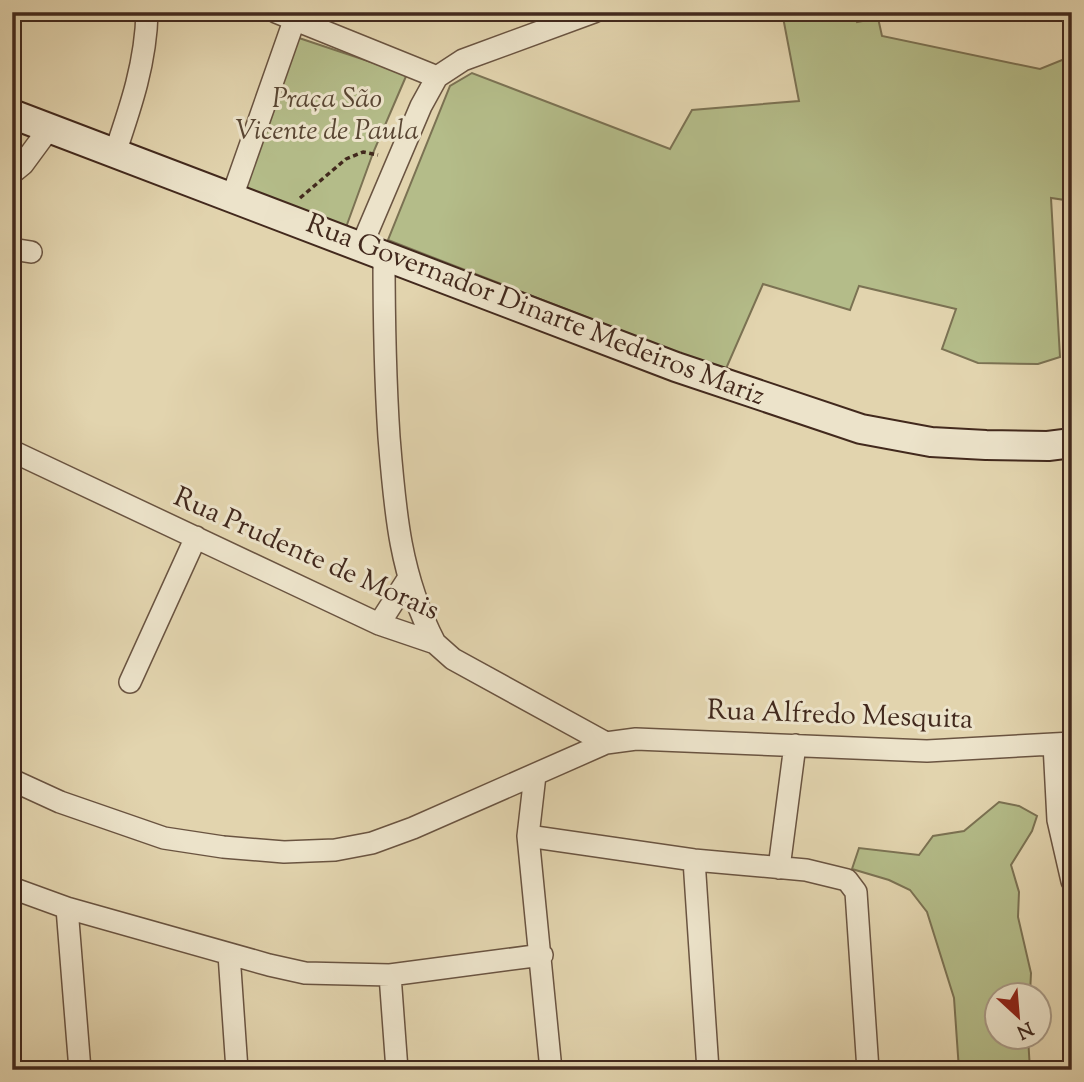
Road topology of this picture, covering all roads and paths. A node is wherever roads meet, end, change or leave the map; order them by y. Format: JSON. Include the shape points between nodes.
{"nodes":[{"id":1,"x":147,"y":12,"type":"edge"},
{"id":2,"x":594,"y":12,"type":"edge"},
{"id":3,"x":285,"y":15,"type":"edge"},
{"id":4,"x":438,"y":77,"type":"junction"},
{"id":5,"x":12,"y":114,"type":"edge"},
{"id":6,"x":48,"y":130,"type":"junction"},
{"id":7,"x":115,"y":153,"type":"junction"},
{"id":8,"x":397,"y":162,"type":"junction"},
{"id":9,"x":12,"y":173,"type":"edge"},
{"id":10,"x":233,"y":197,"type":"junction"},
{"id":11,"x":280,"y":215,"type":"junction"},
{"id":12,"x":372,"y":251,"type":"junction"},
{"id":13,"x":1072,"y":443,"type":"edge"},
{"id":14,"x":12,"y":452,"type":"edge"},
{"id":15,"x":197,"y":537,"type":"junction"},
{"id":16,"x":408,"y":579,"type":"junction"},
{"id":17,"x":379,"y":624,"type":"junction"},
{"id":18,"x":435,"y":643,"type":"junction"},
{"id":19,"x":130,"y":682,"type":"dead end"},
{"id":20,"x":606,"y":743,"type":"junction"},
{"id":21,"x":1063,"y":743,"type":"edge"},
{"id":22,"x":795,"y":745,"type":"junction"},
{"id":23,"x":535,"y":775,"type":"junction"},
{"id":24,"x":12,"y":780,"type":"edge"},
{"id":25,"x":528,"y":836,"type":"junction"},
{"id":26,"x":694,"y":860,"type":"junction"},
{"id":27,"x":779,"y":868,"type":"junction"},
{"id":28,"x":1072,"y":881,"type":"edge"},
{"id":29,"x":12,"y":888,"type":"edge"},
{"id":30,"x":67,"y":908,"type":"junction"},
{"id":31,"x":229,"y":954,"type":"junction"},
{"id":32,"x":542,"y":955,"type":"junction"},
{"id":33,"x":390,"y":975,"type":"junction"},
{"id":34,"x":80,"y":1070,"type":"edge"},
{"id":35,"x":237,"y":1070,"type":"edge"},
{"id":36,"x":397,"y":1070,"type":"edge"},
{"id":37,"x":551,"y":1070,"type":"edge"},
{"id":38,"x":708,"y":1070,"type":"edge"},
{"id":39,"x":868,"y":1070,"type":"edge"}],
"edges":[{"from":1,"to":7,"type":"street","via":[[138,84]]},
{"from":2,"to":4,"type":"street","via":[[463,60]]},
{"from":3,"to":4,"type":"street"},
{"from":3,"to":10,"type":"street"},
{"from":4,"to":8,"type":"street"},
{"from":5,"to":6,"type":"main road","name":"Rua Governador Dinarte Medeiros Mariz"},
{"from":6,"to":7,"type":"main road","name":"Rua Governador Dinarte Medeiros Mariz"},
{"from":6,"to":9,"type":"street"},
{"from":7,"to":10,"type":"main road","name":"Rua Governador Dinarte Medeiros Mariz"},
{"from":8,"to":11,"type":"path","via":[[363,152],[346,159]]},
{"from":8,"to":12,"type":"street"},
{"from":10,"to":11,"type":"main road","name":"Rua Governador Dinarte Medeiros Mariz"},
{"from":11,"to":12,"type":"main road","name":"Rua Governador Dinarte Medeiros Mariz"},
{"from":12,"to":13,"type":"main road","name":"Rua Governador Dinarte Medeiros Mariz","via":[[676,367],[861,429],[931,442]]},
{"from":12,"to":16,"type":"street","via":[[394,512]]},
{"from":14,"to":15,"type":"street","name":"Rua Prudente de Morais"},
{"from":15,"to":17,"type":"street","name":"Rua Prudente de Morais"},
{"from":15,"to":19,"type":"street"},
{"from":16,"to":17,"type":"street"},
{"from":16,"to":18,"type":"street"},
{"from":17,"to":18,"type":"street","name":"Rua Prudente de Morais"},
{"from":18,"to":20,"type":"street","name":"Rua Prudente de Morais","via":[[453,659]]},
{"from":20,"to":22,"type":"street","name":"Rua Alfredo Mesquita","via":[[671,738]]},
{"from":20,"to":23,"type":"street","name":"Rua Alfredo Mesquita"},
{"from":21,"to":22,"type":"street","name":"Rua Alfredo Mesquita","via":[[927,751]]},
{"from":21,"to":28,"type":"street","via":[[1058,820]]},
{"from":22,"to":27,"type":"street"},
{"from":23,"to":24,"type":"street","name":"Rua Alfredo Mesquita","via":[[372,843],[284,852],[164,838]]},
{"from":23,"to":25,"type":"street"},
{"from":25,"to":26,"type":"street"},
{"from":25,"to":32,"type":"street"},
{"from":26,"to":27,"type":"street"},
{"from":26,"to":38,"type":"street"},
{"from":27,"to":39,"type":"street","via":[[842,877],[855,888]]},
{"from":29,"to":30,"type":"street"},
{"from":30,"to":31,"type":"street"},
{"from":30,"to":34,"type":"street"},
{"from":31,"to":33,"type":"street","via":[[305,973]]},
{"from":31,"to":35,"type":"street"},
{"from":32,"to":33,"type":"street"},
{"from":32,"to":37,"type":"street"},
{"from":33,"to":36,"type":"street"}]}
